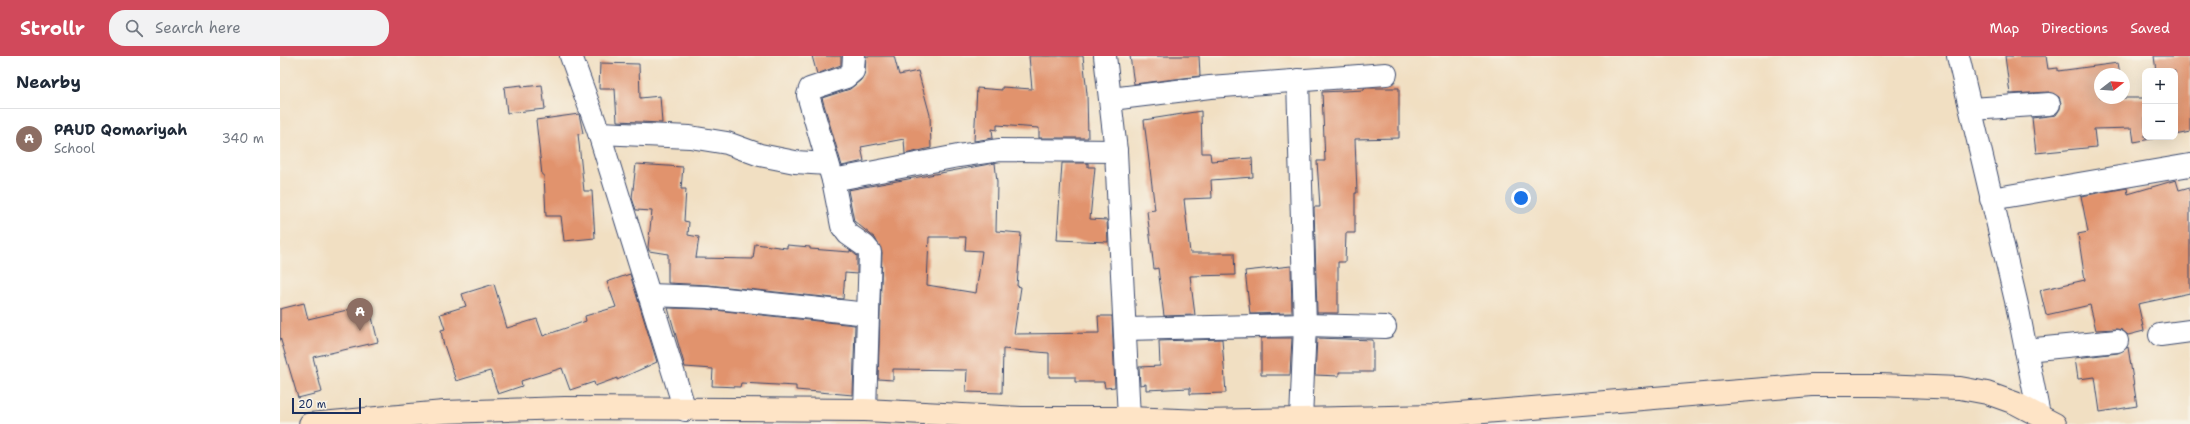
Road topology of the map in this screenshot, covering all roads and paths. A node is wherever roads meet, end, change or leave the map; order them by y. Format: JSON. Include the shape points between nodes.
{"nodes":[{"id":1,"x":571,"y":56,"type":"edge"},
{"id":2,"x":854,"y":56,"type":"edge"},
{"id":3,"x":1105,"y":56,"type":"edge"},
{"id":4,"x":1958,"y":56,"type":"edge"},
{"id":5,"x":1386,"y":74,"type":"dead end"},
{"id":6,"x":1298,"y":80,"type":"junction"},
{"id":7,"x":1110,"y":98,"type":"junction"},
{"id":8,"x":2049,"y":104,"type":"dead end"},
{"id":9,"x":1971,"y":109,"type":"junction"},
{"id":10,"x":598,"y":133,"type":"junction"},
{"id":11,"x":1116,"y":151,"type":"junction"},
{"id":12,"x":2190,"y":165,"type":"edge"},
{"id":13,"x":831,"y":172,"type":"junction"},
{"id":14,"x":1991,"y":198,"type":"junction"},
{"id":15,"x":648,"y":295,"type":"junction"},
{"id":16,"x":868,"y":314,"type":"junction"},
{"id":17,"x":1305,"y":325,"type":"junction"},
{"id":18,"x":1385,"y":327,"type":"dead end"},
{"id":19,"x":1125,"y":329,"type":"junction"},
{"id":20,"x":2190,"y":331,"type":"edge"},
{"id":21,"x":2160,"y":335,"type":"dead end"},
{"id":22,"x":2117,"y":342,"type":"dead end"},
{"id":23,"x":2026,"y":350,"type":"junction"},
{"id":24,"x":685,"y":410,"type":"junction"},
{"id":25,"x":865,"y":410,"type":"junction"},
{"id":26,"x":1129,"y":418,"type":"junction"},
{"id":27,"x":1301,"y":419,"type":"junction"},
{"id":28,"x":2047,"y":419,"type":"edge"},
{"id":29,"x":310,"y":424,"type":"edge"}],
"edges":[{"from":1,"to":10,"type":"street"},
{"from":2,"to":13,"type":"street","via":[[853,71],[846,77],[810,88],[808,95]]},
{"from":3,"to":7,"type":"street"},
{"from":4,"to":9,"type":"street"},
{"from":5,"to":6,"type":"street"},
{"from":6,"to":7,"type":"street"},
{"from":6,"to":17,"type":"street"},
{"from":7,"to":11,"type":"street"},
{"from":8,"to":9,"type":"street"},
{"from":9,"to":14,"type":"street"},
{"from":10,"to":13,"type":"street","via":[[690,137],[727,143],[760,156]]},
{"from":10,"to":15,"type":"street"},
{"from":11,"to":13,"type":"street","via":[[1000,150]]},
{"from":11,"to":19,"type":"street"},
{"from":12,"to":14,"type":"street"},
{"from":13,"to":16,"type":"street","via":[[842,226],[870,252]]},
{"from":14,"to":23,"type":"street"},
{"from":15,"to":16,"type":"street","via":[[707,297]]},
{"from":15,"to":24,"type":"street"},
{"from":16,"to":25,"type":"street"},
{"from":17,"to":18,"type":"street"},
{"from":17,"to":19,"type":"street"},
{"from":17,"to":27,"type":"street"},
{"from":19,"to":26,"type":"street"},
{"from":20,"to":21,"type":"street"},
{"from":22,"to":23,"type":"street"},
{"from":23,"to":28,"type":"street"},
{"from":24,"to":25,"type":"main road"},
{"from":24,"to":29,"type":"main road","via":[[565,408],[444,412]]},
{"from":25,"to":26,"type":"main road","via":[[1021,418]]},
{"from":26,"to":27,"type":"main road","via":[[1203,421]]},
{"from":27,"to":28,"type":"main road","via":[[1435,416],[1819,385],[1919,385],[1960,388],[1987,393]]}]}
